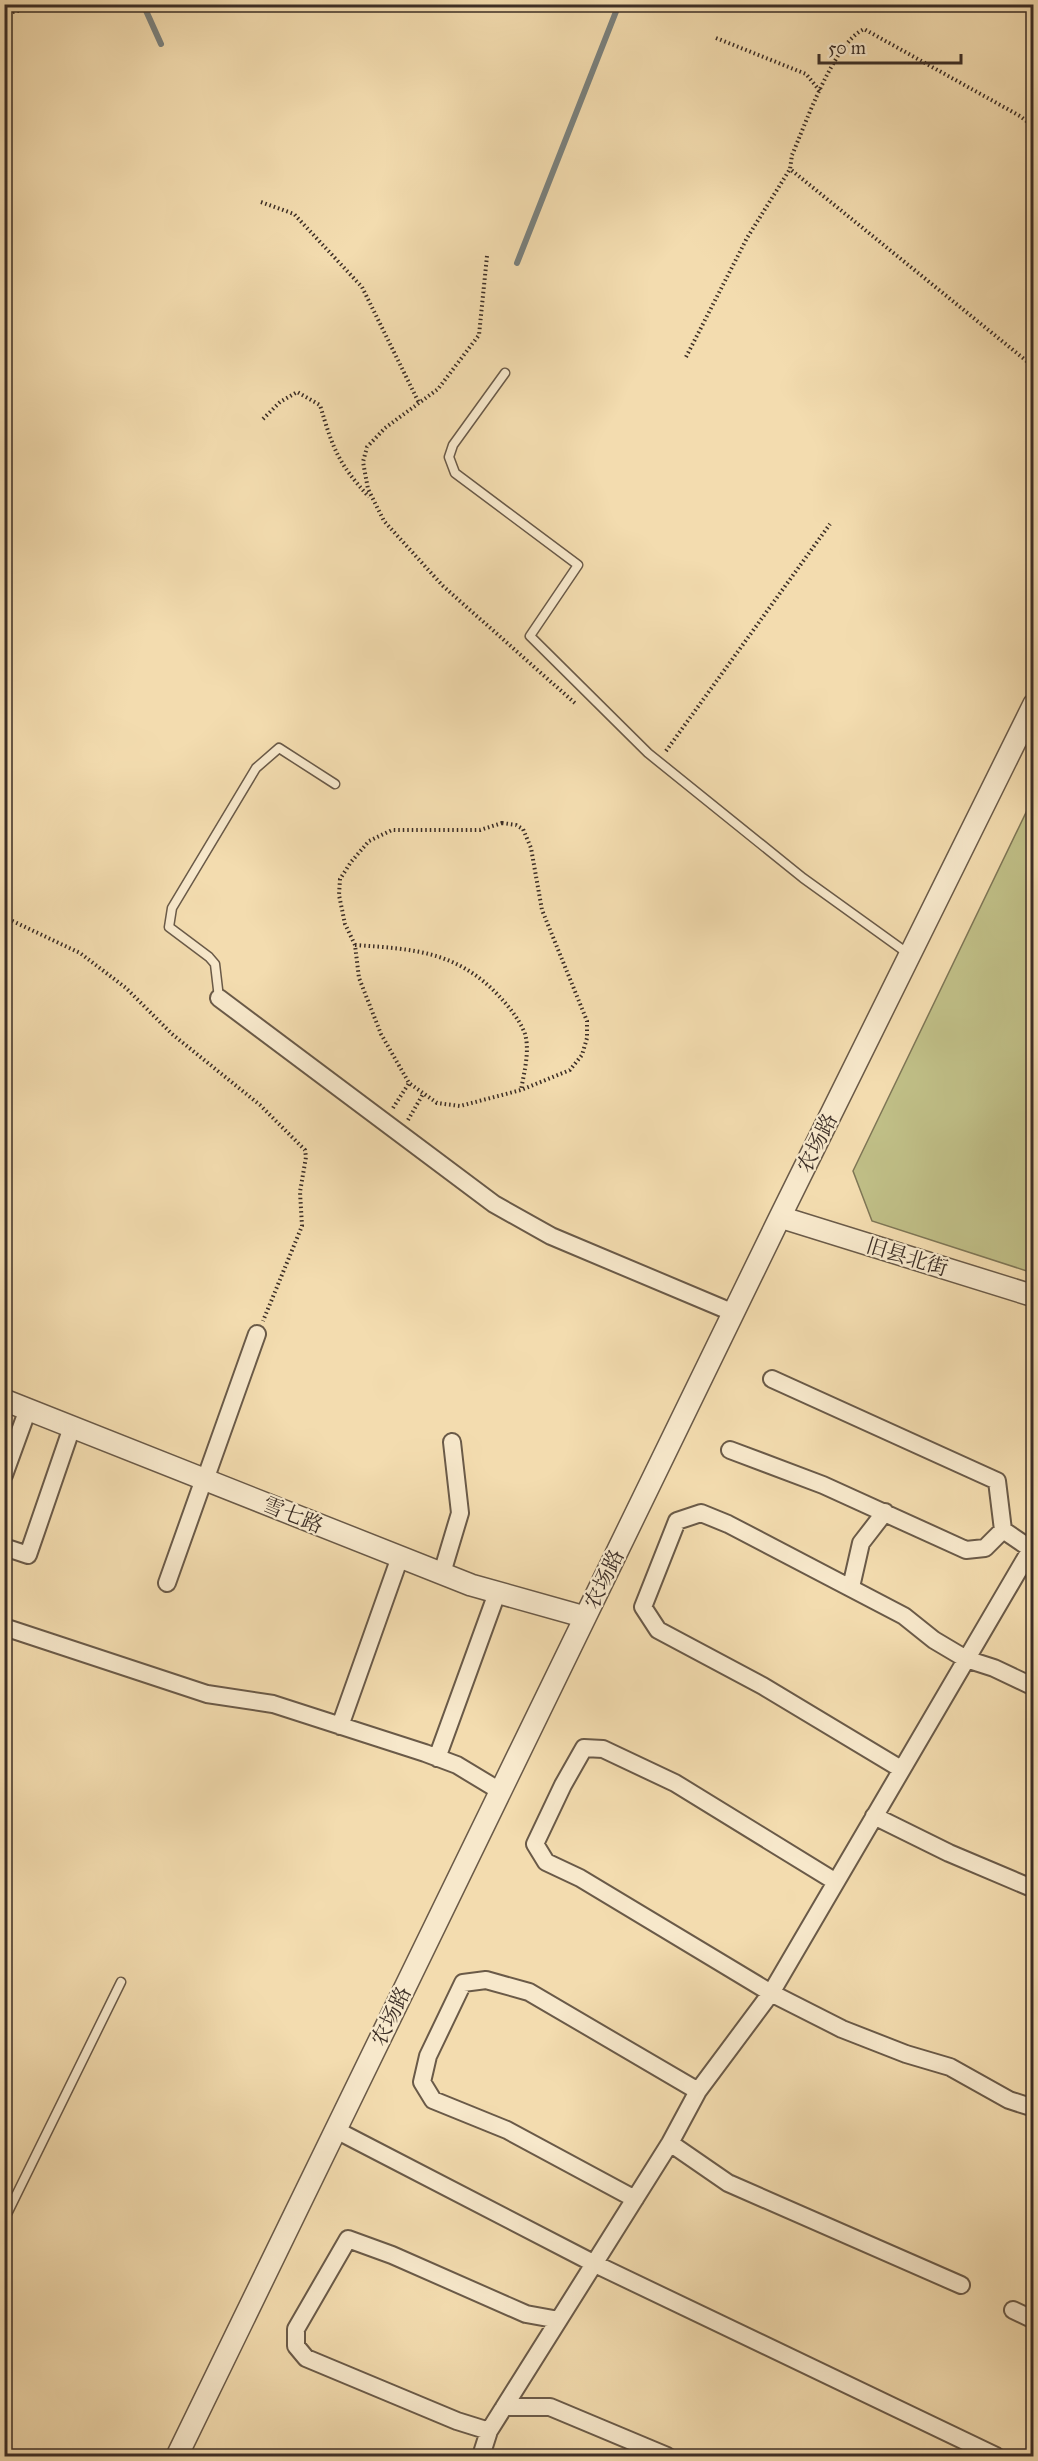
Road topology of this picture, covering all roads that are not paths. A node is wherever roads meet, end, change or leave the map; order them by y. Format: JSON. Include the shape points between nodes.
{"nodes":[{"id":1,"x":505,"y":373,"type":"dead end"},
{"id":2,"x":1034,"y":704,"type":"edge"},
{"id":3,"x":335,"y":784,"type":"dead end"},
{"id":4,"x":910,"y":956,"type":"junction"},
{"id":5,"x":219,"y":998,"type":"joint"},
{"id":6,"x":780,"y":1217,"type":"junction"},
{"id":7,"x":1034,"y":1296,"type":"edge"},
{"id":8,"x":734,"y":1313,"type":"junction"},
{"id":9,"x":257,"y":1334,"type":"road end"},
{"id":10,"x":772,"y":1379,"type":"dead end"},
{"id":11,"x":4,"y":1400,"type":"edge"},
{"id":12,"x":28,"y":1409,"type":"junction"},
{"id":13,"x":72,"y":1427,"type":"junction"},
{"id":14,"x":452,"y":1442,"type":"dead end"},
{"id":15,"x":730,"y":1450,"type":"dead end"},
{"id":16,"x":4,"y":1475,"type":"edge"},
{"id":17,"x":204,"y":1479,"type":"junction"},
{"id":18,"x":885,"y":1512,"type":"junction"},
{"id":19,"x":1003,"y":1530,"type":"junction"},
{"id":20,"x":4,"y":1547,"type":"edge"},
{"id":21,"x":1033,"y":1548,"type":"edge"},
{"id":22,"x":400,"y":1557,"type":"junction"},
{"id":23,"x":442,"y":1574,"type":"junction"},
{"id":24,"x":166,"y":1583,"type":"dead end"},
{"id":25,"x":851,"y":1587,"type":"junction"},
{"id":26,"x":497,"y":1593,"type":"junction"},
{"id":27,"x":585,"y":1617,"type":"junction"},
{"id":28,"x":4,"y":1627,"type":"edge"},
{"id":29,"x":966,"y":1659,"type":"junction"},
{"id":30,"x":1034,"y":1687,"type":"edge"},
{"id":31,"x":340,"y":1726,"type":"junction"},
{"id":32,"x":438,"y":1758,"type":"junction"},
{"id":33,"x":901,"y":1769,"type":"junction"},
{"id":34,"x":500,"y":1791,"type":"junction"},
{"id":35,"x":874,"y":1816,"type":"junction"},
{"id":36,"x":836,"y":1882,"type":"junction"},
{"id":37,"x":1034,"y":1889,"type":"edge"},
{"id":38,"x":121,"y":1982,"type":"dead end"},
{"id":39,"x":771,"y":1993,"type":"junction"},
{"id":40,"x":698,"y":2091,"type":"junction"},
{"id":41,"x":1034,"y":2108,"type":"edge"},
{"id":42,"x":336,"y":2130,"type":"junction"},
{"id":43,"x":670,"y":2143,"type":"junction"},
{"id":44,"x":635,"y":2199,"type":"junction"},
{"id":45,"x":4,"y":2220,"type":"edge"},
{"id":46,"x":595,"y":2264,"type":"junction"},
{"id":47,"x":961,"y":2285,"type":"dead end"},
{"id":48,"x":1013,"y":2310,"type":"dead end"},
{"id":49,"x":559,"y":2320,"type":"junction"},
{"id":50,"x":1034,"y":2320,"type":"edge"},
{"id":51,"x":504,"y":2407,"type":"junction"},
{"id":52,"x":489,"y":2431,"type":"junction"},
{"id":53,"x":177,"y":2457,"type":"edge"},
{"id":54,"x":481,"y":2457,"type":"edge"},
{"id":55,"x":667,"y":2457,"type":"edge"},
{"id":56,"x":996,"y":2457,"type":"edge"}],
"edges":[{"from":1,"to":4,"type":"lane","via":[[453,445],[449,457],[455,473],[578,565],[530,636],[659,761],[803,878]]},
{"from":2,"to":4,"type":"street","name":"农场路"},
{"from":3,"to":5,"type":"lane","via":[[279,748],[256,768],[172,908],[170,927],[215,964]]},
{"from":4,"to":6,"type":"street","name":"农场路"},
{"from":5,"to":8,"type":"street","via":[[494,1204],[551,1236]]},
{"from":6,"to":7,"type":"street","name":"旧县北街"},
{"from":6,"to":8,"type":"street","name":"农场路"},
{"from":8,"to":27,"type":"street","name":"农场路"},
{"from":9,"to":17,"type":"street"},
{"from":10,"to":19,"type":"street","via":[[997,1481]]},
{"from":11,"to":12,"type":"street","name":"雪七路"},
{"from":12,"to":13,"type":"street","name":"雪七路"},
{"from":12,"to":16,"type":"street"},
{"from":13,"to":17,"type":"street","name":"雪七路"},
{"from":13,"to":20,"type":"street","via":[[28,1556]]},
{"from":14,"to":23,"type":"street","via":[[460,1513]]},
{"from":15,"to":18,"type":"street"},
{"from":17,"to":22,"type":"street","name":"雪七路"},
{"from":17,"to":24,"type":"street"},
{"from":18,"to":19,"type":"street","via":[[966,1550],[985,1548]]},
{"from":18,"to":25,"type":"street","via":[[861,1543]]},
{"from":19,"to":21,"type":"street"},
{"from":21,"to":29,"type":"street"},
{"from":22,"to":23,"type":"street","name":"雪七路"},
{"from":22,"to":31,"type":"street"},
{"from":23,"to":26,"type":"street","name":"雪七路"},
{"from":25,"to":29,"type":"street","via":[[904,1616]]},
{"from":25,"to":33,"type":"street","via":[[701,1513],[677,1521],[643,1607],[658,1630],[763,1686]]},
{"from":26,"to":27,"type":"street","name":"雪七路"},
{"from":26,"to":32,"type":"street"},
{"from":27,"to":34,"type":"street","name":"农场路"},
{"from":28,"to":31,"type":"street","via":[[207,1694],[273,1704]]},
{"from":29,"to":30,"type":"street"},
{"from":29,"to":33,"type":"street"},
{"from":31,"to":32,"type":"street"},
{"from":32,"to":34,"type":"street"},
{"from":33,"to":35,"type":"street"},
{"from":34,"to":42,"type":"street","name":"农场路"},
{"from":35,"to":36,"type":"street"},
{"from":35,"to":37,"type":"street"},
{"from":36,"to":39,"type":"street"},
{"from":36,"to":39,"type":"street","via":[[675,1783],[603,1749],[584,1748],[536,1844],[546,1862],[580,1878]]},
{"from":38,"to":45,"type":"lane"},
{"from":39,"to":40,"type":"street"},
{"from":39,"to":41,"type":"street","via":[[842,2029],[950,2067],[1009,2100]]},
{"from":40,"to":43,"type":"street"},
{"from":40,"to":44,"type":"street","via":[[529,1992],[486,1980],[463,1983],[428,2056],[422,2082],[433,2100],[507,2130]]},
{"from":42,"to":46,"type":"street"},
{"from":42,"to":53,"type":"street","name":"农场路"},
{"from":43,"to":44,"type":"street"},
{"from":43,"to":47,"type":"street","via":[[729,2182]]},
{"from":44,"to":46,"type":"street"},
{"from":46,"to":49,"type":"street"},
{"from":46,"to":56,"type":"street"},
{"from":48,"to":50,"type":"street"},
{"from":49,"to":51,"type":"street"},
{"from":49,"to":52,"type":"street","via":[[526,2314],[348,2239],[296,2329],[296,2346],[306,2358]]},
{"from":51,"to":52,"type":"street"},
{"from":51,"to":55,"type":"street","via":[[550,2407]]},
{"from":52,"to":54,"type":"street"}]}
